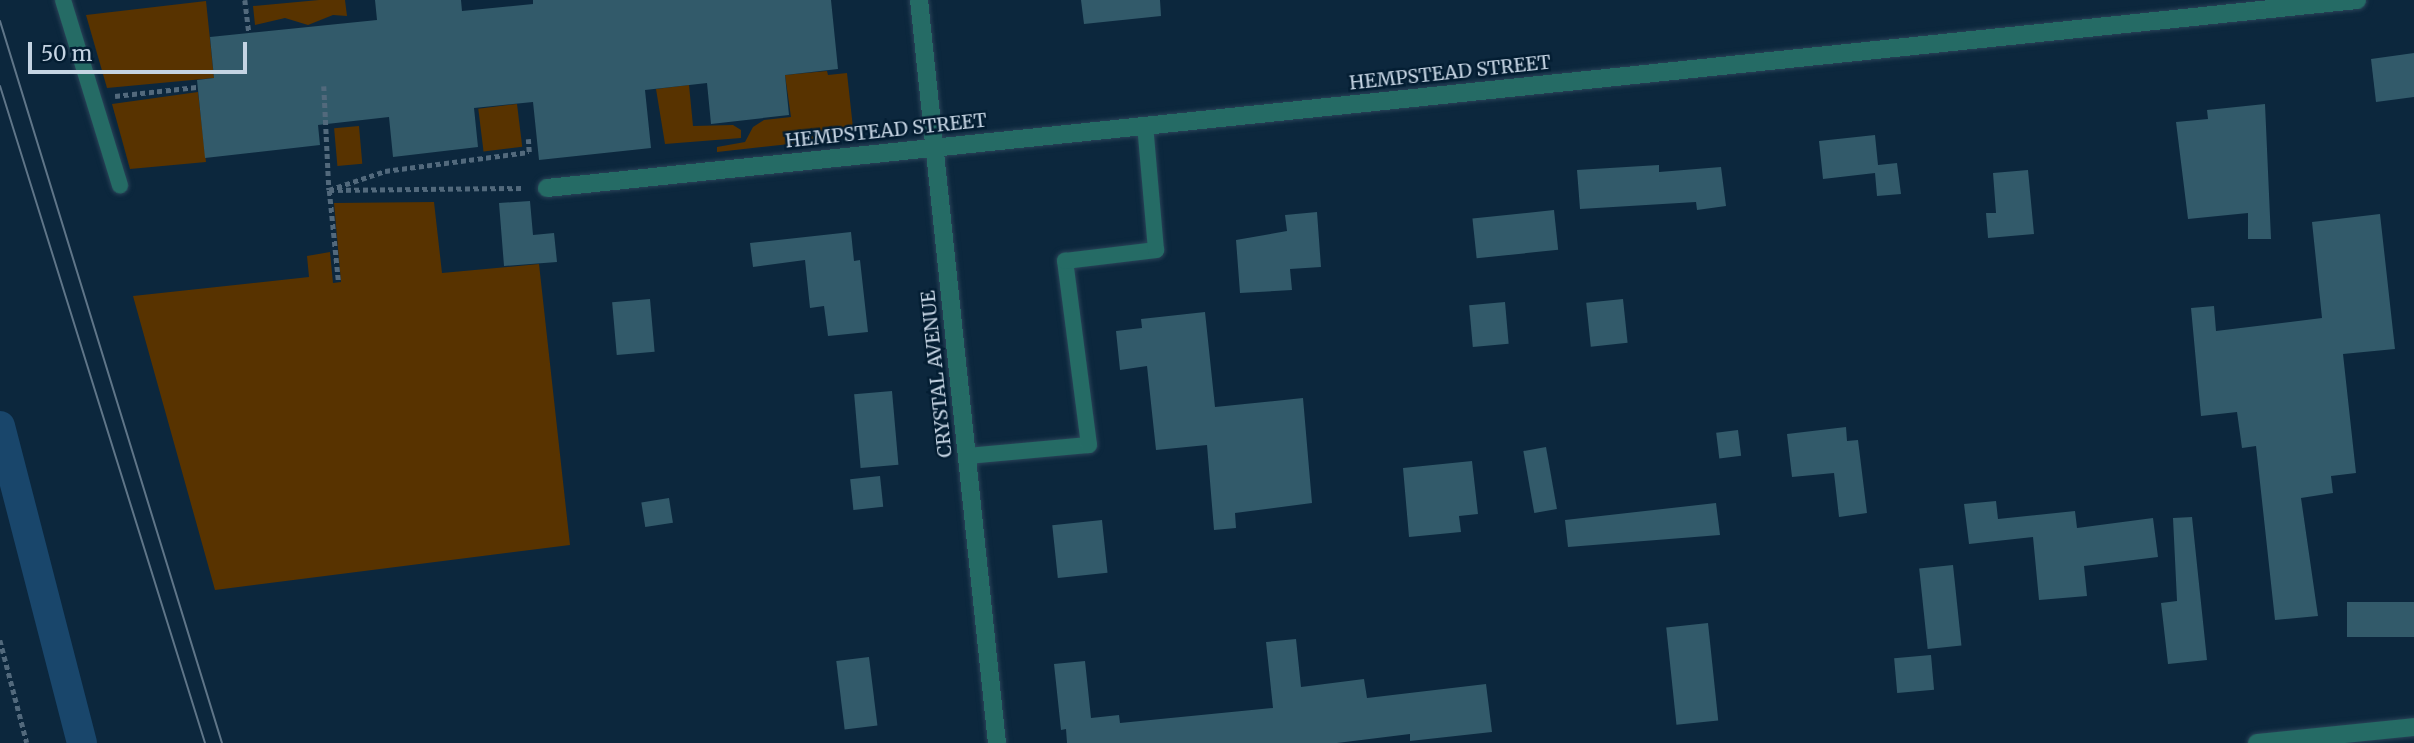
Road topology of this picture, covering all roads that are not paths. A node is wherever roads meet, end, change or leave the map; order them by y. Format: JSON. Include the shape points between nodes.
{"nodes":[{"id":1,"x":64,"y":0,"type":"edge"},
{"id":2,"x":919,"y":0,"type":"edge"},
{"id":3,"x":2357,"y":0,"type":"edge"},
{"id":4,"x":1145,"y":125,"type":"junction"},
{"id":5,"x":934,"y":147,"type":"junction"},
{"id":6,"x":120,"y":185,"type":"dead end"},
{"id":7,"x":547,"y":188,"type":"dead end"},
{"id":8,"x":967,"y":456,"type":"junction"},
{"id":9,"x":2414,"y":727,"type":"edge"},
{"id":10,"x":997,"y":743,"type":"edge"},
{"id":11,"x":2257,"y":743,"type":"edge"}],
"edges":[{"from":1,"to":6,"type":"lane"},
{"from":2,"to":5,"type":"street","name":"CRYSTAL AVENUE"},
{"from":3,"to":4,"type":"street","name":"HEMPSTEAD STREET"},
{"from":4,"to":5,"type":"street","name":"HEMPSTEAD STREET"},
{"from":4,"to":8,"type":"lane","via":[[1156,250],[1065,261],[1089,445]]},
{"from":5,"to":7,"type":"street","name":"HEMPSTEAD STREET"},
{"from":5,"to":8,"type":"street","name":"CRYSTAL AVENUE"},
{"from":8,"to":10,"type":"street","name":"CRYSTAL AVENUE"},
{"from":9,"to":11,"type":"street"}]}
